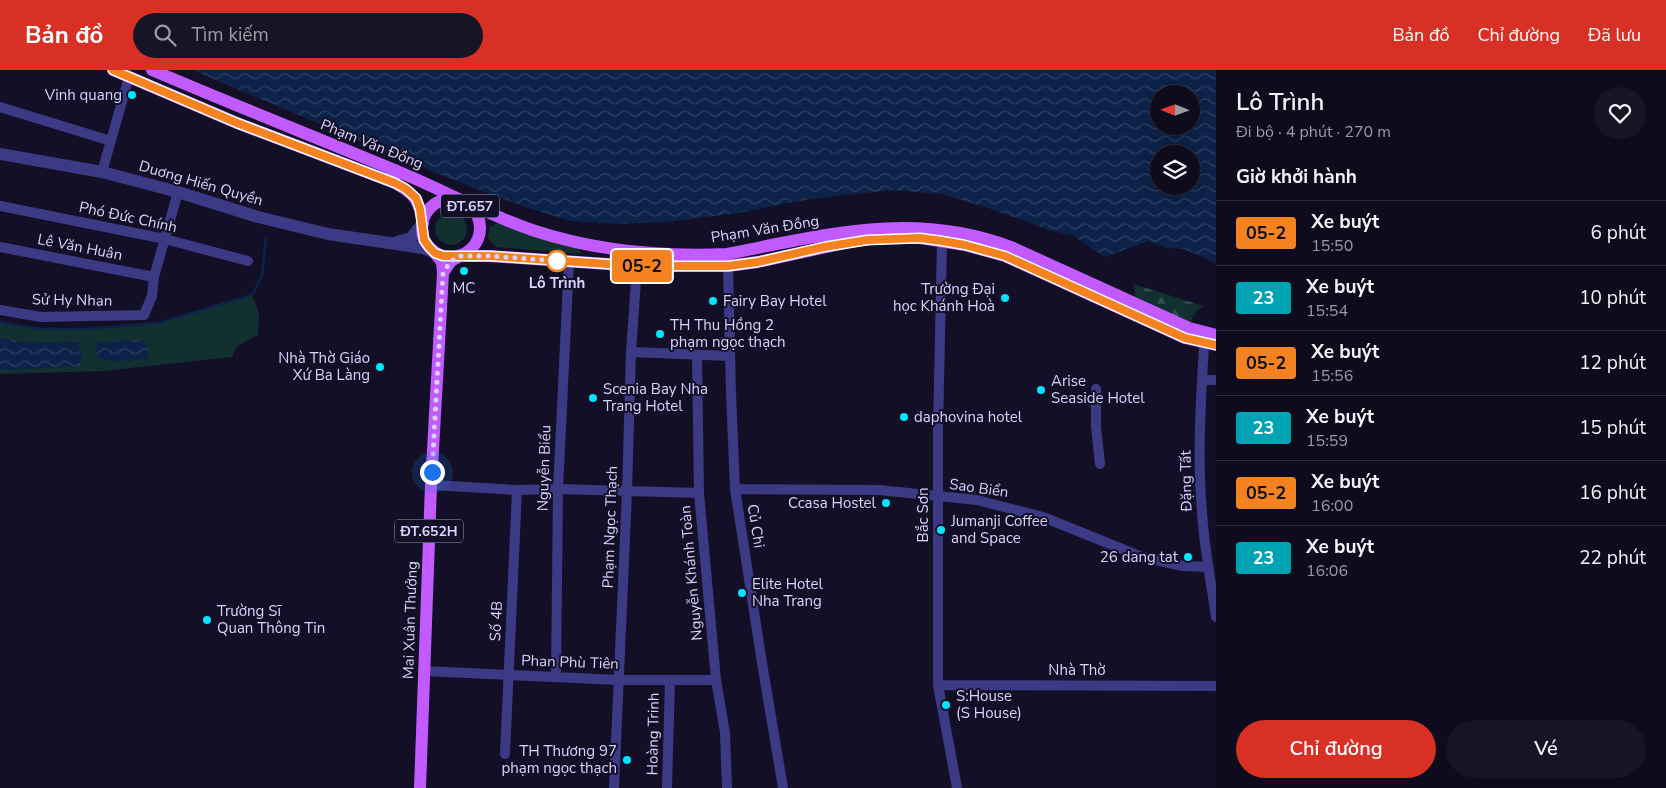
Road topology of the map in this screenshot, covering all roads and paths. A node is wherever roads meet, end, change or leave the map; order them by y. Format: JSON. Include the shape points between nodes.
{"nodes":[{"id":1,"x":113,"y":70,"type":"edge"},
{"id":2,"x":152,"y":70,"type":"edge"},
{"id":3,"x":129,"y":77,"type":"junction"},
{"id":4,"x":0,"y":107,"type":"edge"},
{"id":5,"x":111,"y":142,"type":"junction"},
{"id":6,"x":0,"y":154,"type":"edge"},
{"id":7,"x":102,"y":172,"type":"junction"},
{"id":8,"x":178,"y":192,"type":"junction"},
{"id":9,"x":462,"y":202,"type":"junction"},
{"id":10,"x":0,"y":206,"type":"edge"},
{"id":11,"x":422,"y":223,"type":"junction"},
{"id":12,"x":942,"y":235,"type":"junction"},
{"id":13,"x":165,"y":239,"type":"junction"},
{"id":14,"x":392,"y":242,"type":"junction"},
{"id":15,"x":0,"y":247,"type":"edge"},
{"id":16,"x":435,"y":253,"type":"junction"},
{"id":17,"x":460,"y":256,"type":"junction"},
{"id":18,"x":727,"y":260,"type":"junction"},
{"id":19,"x":248,"y":261,"type":"dead end"},
{"id":20,"x":568,"y":262,"type":"junction"},
{"id":21,"x":637,"y":266,"type":"junction"},
{"id":22,"x":443,"y":273,"type":"junction"},
{"id":23,"x":154,"y":277,"type":"junction"},
{"id":24,"x":0,"y":310,"type":"edge"},
{"id":25,"x":1211,"y":339,"type":"edge"},
{"id":26,"x":631,"y":352,"type":"junction"},
{"id":27,"x":697,"y":355,"type":"junction"},
{"id":28,"x":730,"y":356,"type":"junction"},
{"id":29,"x":1202,"y":380,"type":"junction"},
{"id":30,"x":1216,"y":380,"type":"edge"},
{"id":31,"x":1096,"y":389,"type":"dead end"},
{"id":32,"x":1100,"y":464,"type":"dead end"},
{"id":33,"x":431,"y":485,"type":"junction"},
{"id":34,"x":735,"y":488,"type":"junction"},
{"id":35,"x":558,"y":489,"type":"junction"},
{"id":36,"x":517,"y":490,"type":"junction"},
{"id":37,"x":627,"y":492,"type":"junction"},
{"id":38,"x":699,"y":493,"type":"junction"},
{"id":39,"x":938,"y":498,"type":"junction"},
{"id":40,"x":1208,"y":567,"type":"junction"},
{"id":41,"x":1216,"y":618,"type":"edge"},
{"id":42,"x":424,"y":671,"type":"junction"},
{"id":43,"x":508,"y":675,"type":"junction"},
{"id":44,"x":556,"y":676,"type":"junction"},
{"id":45,"x":619,"y":680,"type":"junction"},
{"id":46,"x":670,"y":680,"type":"junction"},
{"id":47,"x":716,"y":680,"type":"junction"},
{"id":48,"x":938,"y":684,"type":"junction"},
{"id":49,"x":1216,"y":686,"type":"edge"},
{"id":50,"x":505,"y":754,"type":"dead end"},
{"id":51,"x":420,"y":788,"type":"edge"},
{"id":52,"x":614,"y":788,"type":"edge"},
{"id":53,"x":667,"y":788,"type":"edge"},
{"id":54,"x":727,"y":788,"type":"edge"},
{"id":55,"x":784,"y":788,"type":"edge"},
{"id":56,"x":957,"y":788,"type":"edge"}],
"edges":[{"from":1,"to":3,"type":"main road","name":"Phạm Văn Đồng","number":"ĐT.657"},
{"from":2,"to":9,"type":"main road","name":"Phạm Văn Đồng","number":"ĐT.657","via":[[405,175]]},
{"from":3,"to":5,"type":"street"},
{"from":3,"to":11,"type":"main road","name":"Phạm Văn Đồng","number":"ĐT.657","via":[[237,123],[395,183],[416,198]]},
{"from":4,"to":5,"type":"street"},
{"from":5,"to":7,"type":"street"},
{"from":6,"to":7,"type":"street","name":"Duơng Hiến Quyền"},
{"from":7,"to":8,"type":"street","name":"Duơng Hiến Quyền"},
{"from":8,"to":13,"type":"street"},
{"from":8,"to":14,"type":"street","name":"Duơng Hiến Quyền","via":[[250,215],[328,234]]},
{"from":9,"to":11,"type":"main road","number":"ĐT.657","via":[[454,199],[438,203]]},
{"from":9,"to":17,"type":"main road","number":"ĐT.657","via":[[476,213],[480,229],[474,246]]},
{"from":9,"to":18,"type":"main road","name":"Phạm Văn Đồng","number":"ĐT.657","via":[[532,230],[577,243],[638,253]]},
{"from":10,"to":13,"type":"street","name":"Phó Đức Chính"},
{"from":11,"to":14,"type":"street","name":"Duơng Hiến Quyền","via":[[411,238]]},
{"from":11,"to":16,"type":"main road","number":"ĐT.657","via":[[424,240]]},
{"from":12,"to":18,"type":"main road","name":"Phạm Văn Đồng","number":"ĐT.657","via":[[871,239],[758,262]]},
{"from":12,"to":25,"type":"main road","name":"Phạm Văn Đồng","number":"ĐT.657","via":[[1005,256],[1185,338]]},
{"from":12,"to":39,"type":"street","name":"Bắc Sơn"},
{"from":13,"to":19,"type":"street","name":"Phó Đức Chính"},
{"from":13,"to":23,"type":"street"},
{"from":14,"to":16,"type":"street","name":"Duơng Hiến Quyền"},
{"from":15,"to":23,"type":"street","name":"Lê Văn Huân"},
{"from":16,"to":17,"type":"main road","number":"ĐT.657","via":[[452,258]]},
{"from":16,"to":22,"type":"main road","name":"Mai Xuân Thưởng","number":"ĐT.652H","via":[[442,262]]},
{"from":17,"to":20,"type":"main road","name":"Phạm Văn Đồng","number":"ĐT.657"},
{"from":17,"to":22,"type":"main road","via":[[451,261]]},
{"from":18,"to":21,"type":"main road","name":"Phạm Văn Đồng","number":"ĐT.657"},
{"from":18,"to":28,"type":"street","name":"Củ Chi"},
{"from":20,"to":21,"type":"main road","name":"Phạm Văn Đồng","number":"ĐT.657"},
{"from":20,"to":35,"type":"street","name":"Nguyễn Biểu"},
{"from":21,"to":26,"type":"street","name":"Phạm Ngọc Thạch"},
{"from":22,"to":33,"type":"main road","name":"Mai Xuân Thưởng","number":"ĐT.652H"},
{"from":23,"to":24,"type":"street","name":"Sử Hy Nhan","via":[[152,296],[144,315],[41,317]]},
{"from":25,"to":29,"type":"street","name":"Đặng Tất"},
{"from":26,"to":27,"type":"street"},
{"from":26,"to":37,"type":"street","name":"Phạm Ngọc Thạch"},
{"from":27,"to":28,"type":"street"},
{"from":27,"to":38,"type":"street","name":"Nguyễn Khánh Toàn"},
{"from":28,"to":34,"type":"street","name":"Củ Chi"},
{"from":29,"to":30,"type":"street"},
{"from":29,"to":40,"type":"street","name":"Đặng Tất","via":[[1201,490]]},
{"from":31,"to":32,"type":"street"},
{"from":33,"to":36,"type":"street"},
{"from":33,"to":42,"type":"main road","name":"Mai Xuân Thưởng","number":"ĐT.652H"},
{"from":34,"to":39,"type":"street","name":"Sao Biển","via":[[878,490]]},
{"from":34,"to":55,"type":"street","name":"Củ Chi"},
{"from":35,"to":36,"type":"street"},
{"from":35,"to":37,"type":"street"},
{"from":35,"to":44,"type":"street","name":"Nguyễn Biểu"},
{"from":36,"to":43,"type":"street","name":"Số 4B"},
{"from":37,"to":38,"type":"street"},
{"from":37,"to":45,"type":"street","name":"Phạm Ngọc Thạch"},
{"from":38,"to":47,"type":"street","name":"Nguyễn Khánh Toàn"},
{"from":39,"to":40,"type":"street","name":"Sao Biển","via":[[977,500],[1025,511],[1142,557],[1183,566]]},
{"from":39,"to":48,"type":"street","name":"Bắc Sơn"},
{"from":40,"to":41,"type":"street","name":"Đặng Tất"},
{"from":42,"to":43,"type":"street","name":"Phan Phù Tiên"},
{"from":42,"to":51,"type":"main road","name":"Mai Xuân Thưởng","number":"ĐT.652H"},
{"from":43,"to":44,"type":"street","name":"Phan Phù Tiên"},
{"from":43,"to":50,"type":"street","name":"Số 4B"},
{"from":44,"to":45,"type":"street","name":"Phan Phù Tiên"},
{"from":45,"to":46,"type":"street","name":"Phan Phù Tiên"},
{"from":45,"to":52,"type":"street","name":"Phạm Ngọc Thạch"},
{"from":46,"to":47,"type":"street","name":"Phan Phù Tiên"},
{"from":46,"to":53,"type":"street","name":"Hoàng Trinh"},
{"from":47,"to":54,"type":"street","name":"Nguyễn Khánh Toàn","via":[[725,733]]},
{"from":48,"to":49,"type":"street","name":"Nhà Thờ"},
{"from":48,"to":56,"type":"street","name":"Bắc Sơn"}]}
